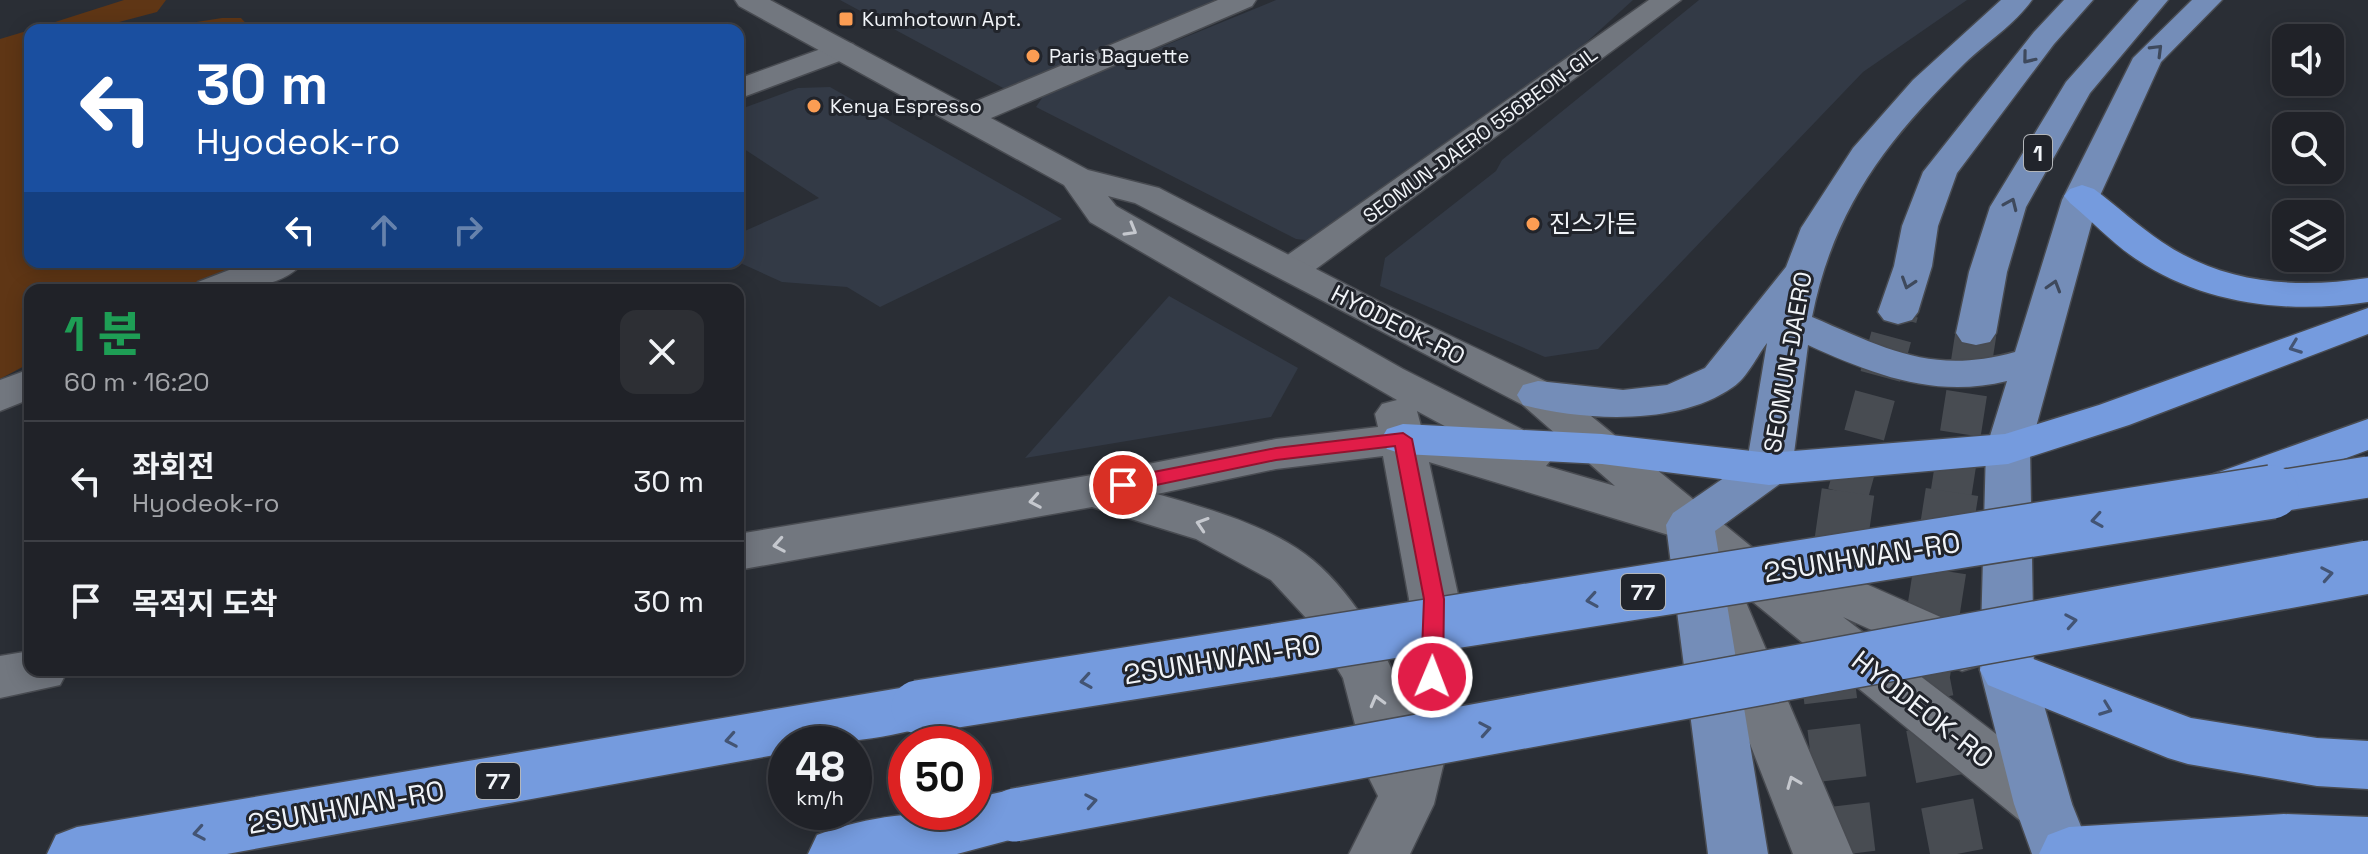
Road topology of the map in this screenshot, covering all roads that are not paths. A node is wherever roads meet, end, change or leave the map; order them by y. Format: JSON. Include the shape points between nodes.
{"nodes":[{"id":1,"x":749,"y":0,"type":"edge"},
{"id":2,"x":1242,"y":0,"type":"edge"},
{"id":3,"x":1667,"y":0,"type":"edge"},
{"id":4,"x":2018,"y":0,"type":"edge"},
{"id":5,"x":2079,"y":0,"type":"edge"},
{"id":6,"x":2154,"y":0,"type":"edge"},
{"id":7,"x":2208,"y":0,"type":"edge"},
{"id":8,"x":843,"y":50,"type":"junction"},
{"id":9,"x":744,"y":88,"type":"edge"},
{"id":10,"x":966,"y":117,"type":"junction"},
{"id":11,"x":1076,"y":178,"type":"junction"},
{"id":12,"x":2082,"y":196,"type":"junction"},
{"id":13,"x":1804,"y":267,"type":"junction"},
{"id":14,"x":269,"y":268,"type":"edge"},
{"id":15,"x":1292,"y":269,"type":"junction"},
{"id":16,"x":227,"y":284,"type":"edge"},
{"id":17,"x":2368,"y":290,"type":"edge"},
{"id":18,"x":1366,"y":310,"type":"junction"},
{"id":19,"x":1898,"y":312,"type":"tunnel mouth"},
{"id":20,"x":2368,"y":320,"type":"edge"},
{"id":21,"x":1793,"y":323,"type":"junction"},
{"id":22,"x":1976,"y":333,"type":"tunnel mouth"},
{"id":23,"x":2032,"y":361,"type":"junction"},
{"id":24,"x":1388,"y":378,"type":"junction"},
{"id":25,"x":24,"y":385,"type":"edge"},
{"id":26,"x":1538,"y":395,"type":"junction"},
{"id":27,"x":0,"y":397,"type":"edge"},
{"id":28,"x":2368,"y":434,"type":"edge"},
{"id":29,"x":1403,"y":439,"type":"junction"},
{"id":30,"x":1512,"y":445,"type":"junction"},
{"id":31,"x":1602,"y":449,"type":"junction"},
{"id":32,"x":2008,"y":449,"type":"junction"},
{"id":33,"x":1769,"y":469,"type":"junction"},
{"id":34,"x":2368,"y":477,"type":"edge"},
{"id":35,"x":1092,"y":491,"type":"junction"},
{"id":36,"x":2165,"y":509,"type":"junction"},
{"id":37,"x":1690,"y":525,"type":"junction"},
{"id":38,"x":744,"y":551,"type":"edge"},
{"id":39,"x":2368,"y":567,"type":"edge"},
{"id":40,"x":2007,"y":670,"type":"junction"},
{"id":41,"x":24,"y":673,"type":"edge"},
{"id":42,"x":0,"y":677,"type":"edge"},
{"id":43,"x":2368,"y":765,"type":"edge"},
{"id":44,"x":1405,"y":804,"type":"junction"},
{"id":45,"x":2058,"y":837,"type":"edge"},
{"id":46,"x":2368,"y":844,"type":"edge"},
{"id":47,"x":77,"y":854,"type":"edge"},
{"id":48,"x":838,"y":854,"type":"edge"},
{"id":49,"x":1379,"y":854,"type":"edge"},
{"id":50,"x":1738,"y":854,"type":"edge"},
{"id":51,"x":1823,"y":854,"type":"edge"}],
"edges":[{"from":1,"to":8,"type":"main road","name":"HYODEOK-RO"},
{"from":2,"to":10,"type":"main road"},
{"from":3,"to":15,"type":"main road","name":"SEOMUN-DAERO 556BEON-GIL"},
{"from":4,"to":13,"type":"main road","name":"SEOMUN-DAERO","via":[[1926,84],[1893,123],[1833,200]]},
{"from":5,"to":19,"type":"main road","one_way":true,"via":[[1940,172]]},
{"from":22,"to":6,"type":"main road","number":"1","one_way":true,"via":[[2008,207],[2077,89]]},
{"from":12,"to":7,"type":"main road","one_way":true,"via":[[2148,58]]},
{"from":8,"to":9,"type":"main road"},
{"from":8,"to":10,"type":"main road","name":"HYODEOK-RO"},
{"from":10,"to":11,"type":"main road","name":"HYODEOK-RO"},
{"from":11,"to":15,"type":"main road","name":"HYODEOK-RO","via":[[1147,195]]},
{"from":11,"to":24,"type":"main road","name":"HYODEOK-RO","one_way":true,"via":[[1103,214]]},
{"from":12,"to":17,"type":"highway","via":[[2175,266],[2237,289],[2306,299]]},
{"from":23,"to":12,"type":"main road","one_way":true},
{"from":13,"to":21,"type":"main road","name":"SEOMUN-DAERO"},
{"from":13,"to":26,"type":"main road","via":[[1720,377],[1675,398],[1623,404]]},
{"from":14,"to":16,"type":"main road"},
{"from":15,"to":18,"type":"main road","name":"HYODEOK-RO"},
{"from":18,"to":24,"type":"main road"},
{"from":18,"to":26,"type":"main road","name":"HYODEOK-RO"},
{"from":20,"to":32,"type":"highway","one_way":true},
{"from":21,"to":23,"type":"main road","via":[[1875,360],[1926,375],[1993,374]]},
{"from":21,"to":33,"type":"main road","name":"SEOMUN-DAERO"},
{"from":23,"to":32,"type":"main road"},
{"from":24,"to":29,"type":"main road"},
{"from":24,"to":30,"type":"main road","name":"HYODEOK-RO"},
{"from":25,"to":27,"type":"main road"},
{"from":26,"to":31,"type":"main road","name":"HYODEOK-RO"},
{"from":28,"to":36,"type":"highway","bridge":true},
{"from":29,"to":30,"type":"highway"},
{"from":29,"to":35,"type":"main road","via":[[1276,454]]},
{"from":29,"to":37,"type":"main road"},
{"from":29,"to":44,"type":"main road","via":[[1434,599],[1431,703]]},
{"from":30,"to":31,"type":"highway"},
{"from":30,"to":37,"type":"main road","name":"HYODEOK-RO"},
{"from":31,"to":33,"type":"highway"},
{"from":31,"to":37,"type":"main road","name":"HYODEOK-RO"},
{"from":32,"to":33,"type":"highway"},
{"from":32,"to":40,"type":"main road"},
{"from":33,"to":37,"type":"main road","name":"SEOMUN-DAERO"},
{"from":34,"to":36,"type":"highway","name":"2SUNHWAN-RO","number":"77","bridge":true},
{"from":35,"to":38,"type":"main road","one_way":true},
{"from":44,"to":35,"type":"main road","one_way":true,"via":[[1369,674],[1326,606],[1288,567],[1213,527]]},
{"from":36,"to":47,"type":"highway","name":"2SUNHWAN-RO","number":"77","one_way":true,"bridge":true,"via":[[918,707]]},
{"from":37,"to":40,"type":"main road"},
{"from":37,"to":45,"type":"main road","name":"HYODEOK-RO"},
{"from":37,"to":50,"type":"main road"},
{"from":51,"to":37,"type":"main road","one_way":true},
{"from":48,"to":39,"type":"highway","one_way":true,"bridge":true,"via":[[1015,815]]},
{"from":40,"to":43,"type":"highway","one_way":true,"via":[[2188,741]]},
{"from":40,"to":45,"type":"main road"},
{"from":41,"to":42,"type":"main road"},
{"from":44,"to":49,"type":"main road"},
{"from":45,"to":46,"type":"highway"}]}
